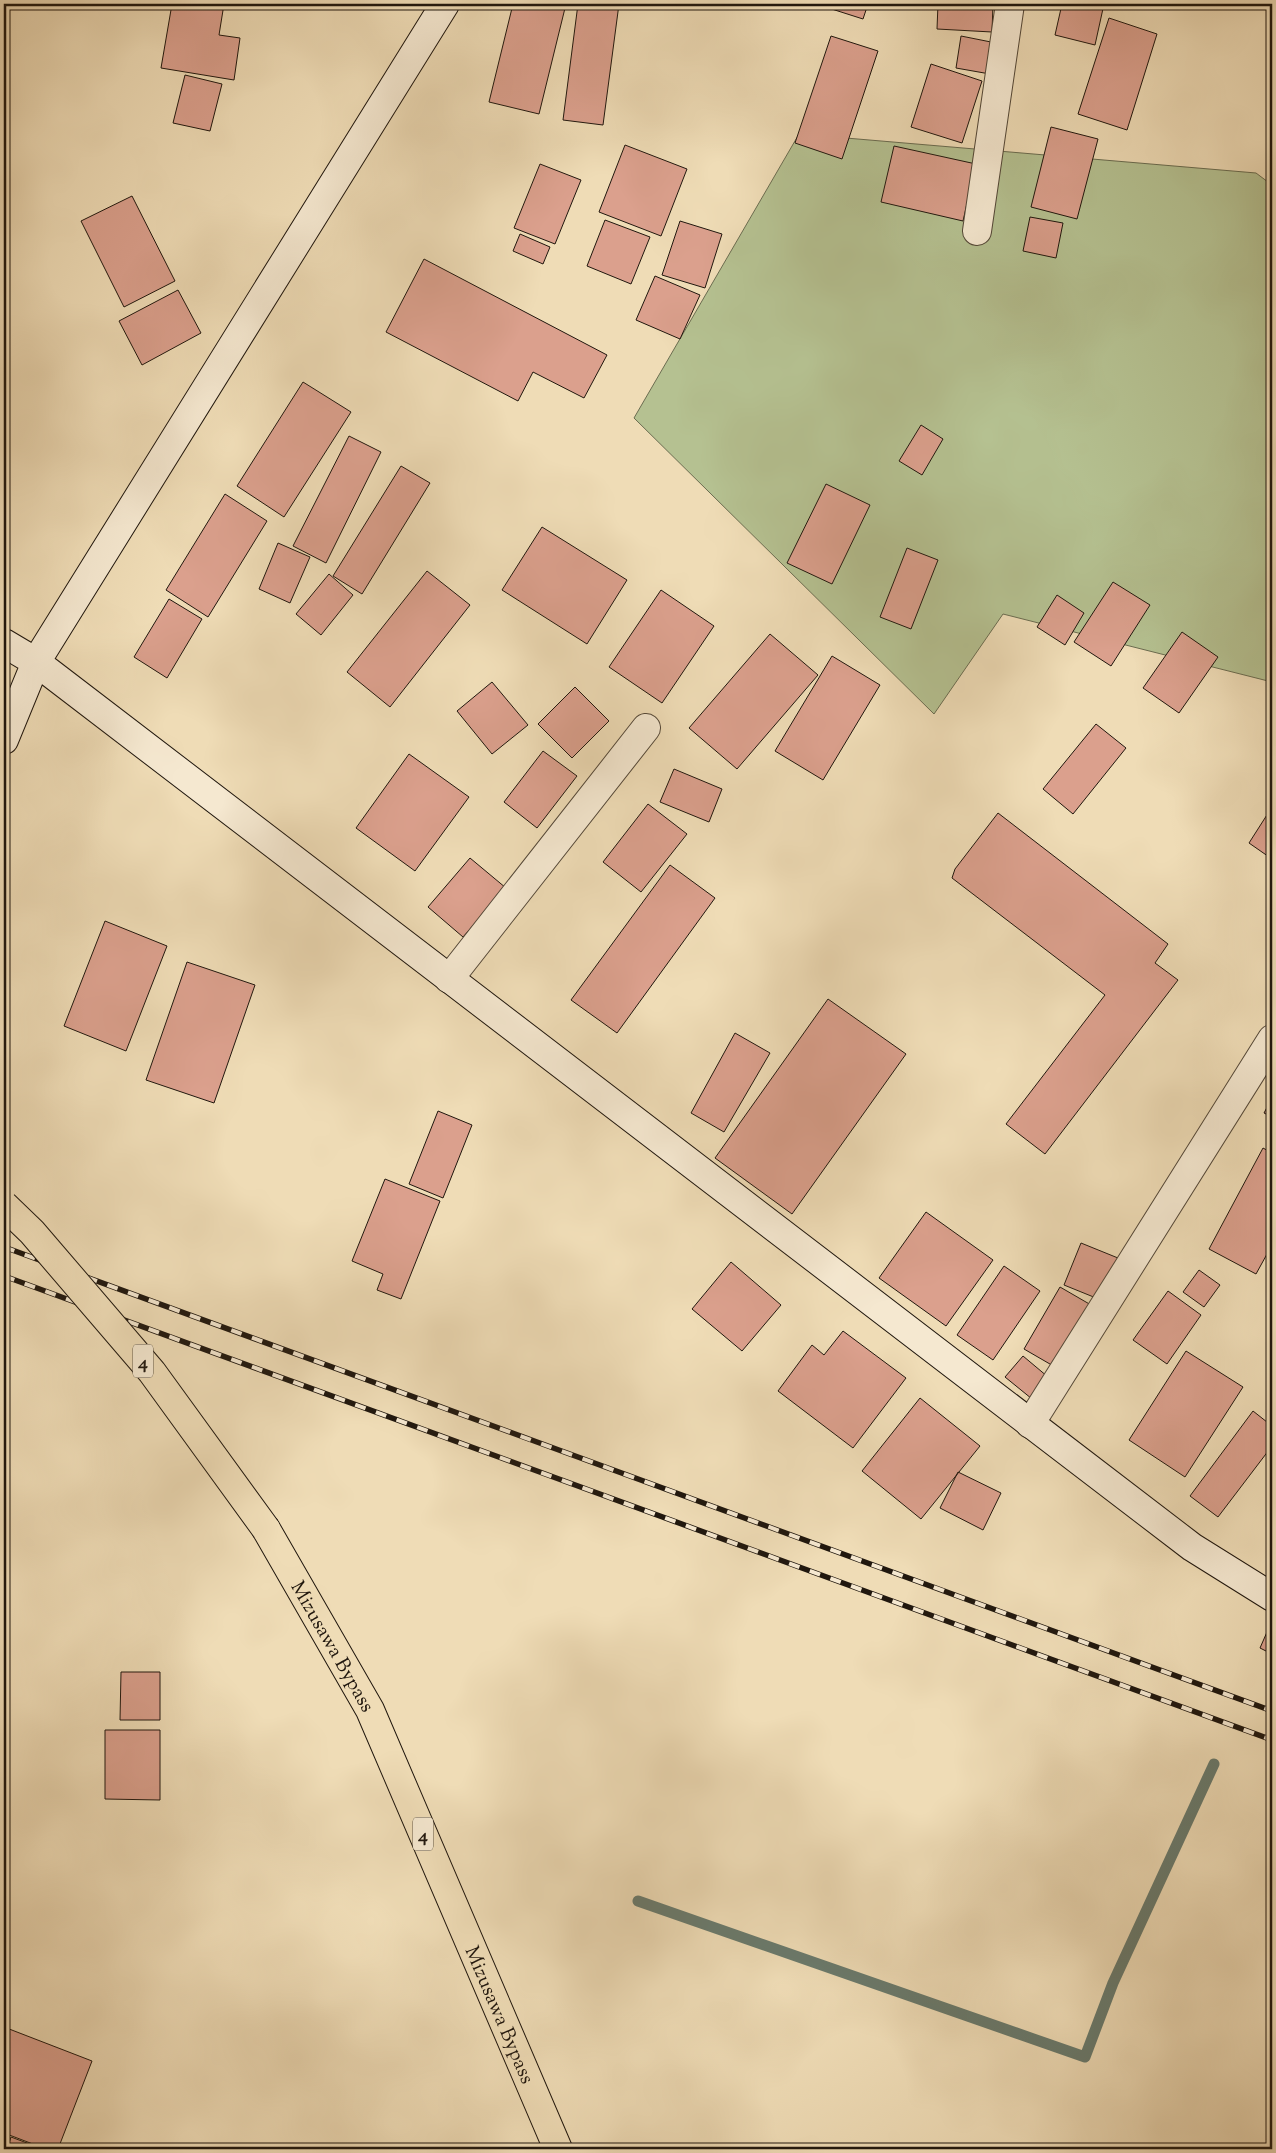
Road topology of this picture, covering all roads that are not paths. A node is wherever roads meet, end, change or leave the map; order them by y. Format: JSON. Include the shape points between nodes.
{"nodes":[{"id":1,"x":445,"y":4,"type":"edge"},
{"id":2,"x":1010,"y":4,"type":"edge"},
{"id":3,"x":977,"y":231,"type":"dead end"},
{"id":4,"x":4,"y":643,"type":"edge"},
{"id":5,"x":36,"y":662,"type":"junction"},
{"id":6,"x":646,"y":728,"type":"dead end"},
{"id":7,"x":4,"y":740,"type":"edge"},
{"id":8,"x":449,"y":980,"type":"junction"},
{"id":9,"x":1272,"y":1039,"type":"edge"},
{"id":10,"x":4,"y":1205,"type":"edge"},
{"id":11,"x":1030,"y":1424,"type":"junction"},
{"id":12,"x":1272,"y":1597,"type":"edge"},
{"id":13,"x":558,"y":2149,"type":"edge"}],
"edges":[{"from":1,"to":5,"type":"street"},
{"from":2,"to":3,"type":"street"},
{"from":4,"to":5,"type":"street"},
{"from":5,"to":7,"type":"street"},
{"from":5,"to":8,"type":"street"},
{"from":6,"to":8,"type":"street"},
{"from":8,"to":11,"type":"street"},
{"from":9,"to":11,"type":"street"},
{"from":10,"to":13,"type":"highway","name":"Mizusawa Bypass","number":"4","bridge":true,"via":[[32,1232],[152,1372],[266,1529],[370,1710]]},
{"from":11,"to":12,"type":"street","via":[[1192,1547]]}]}
